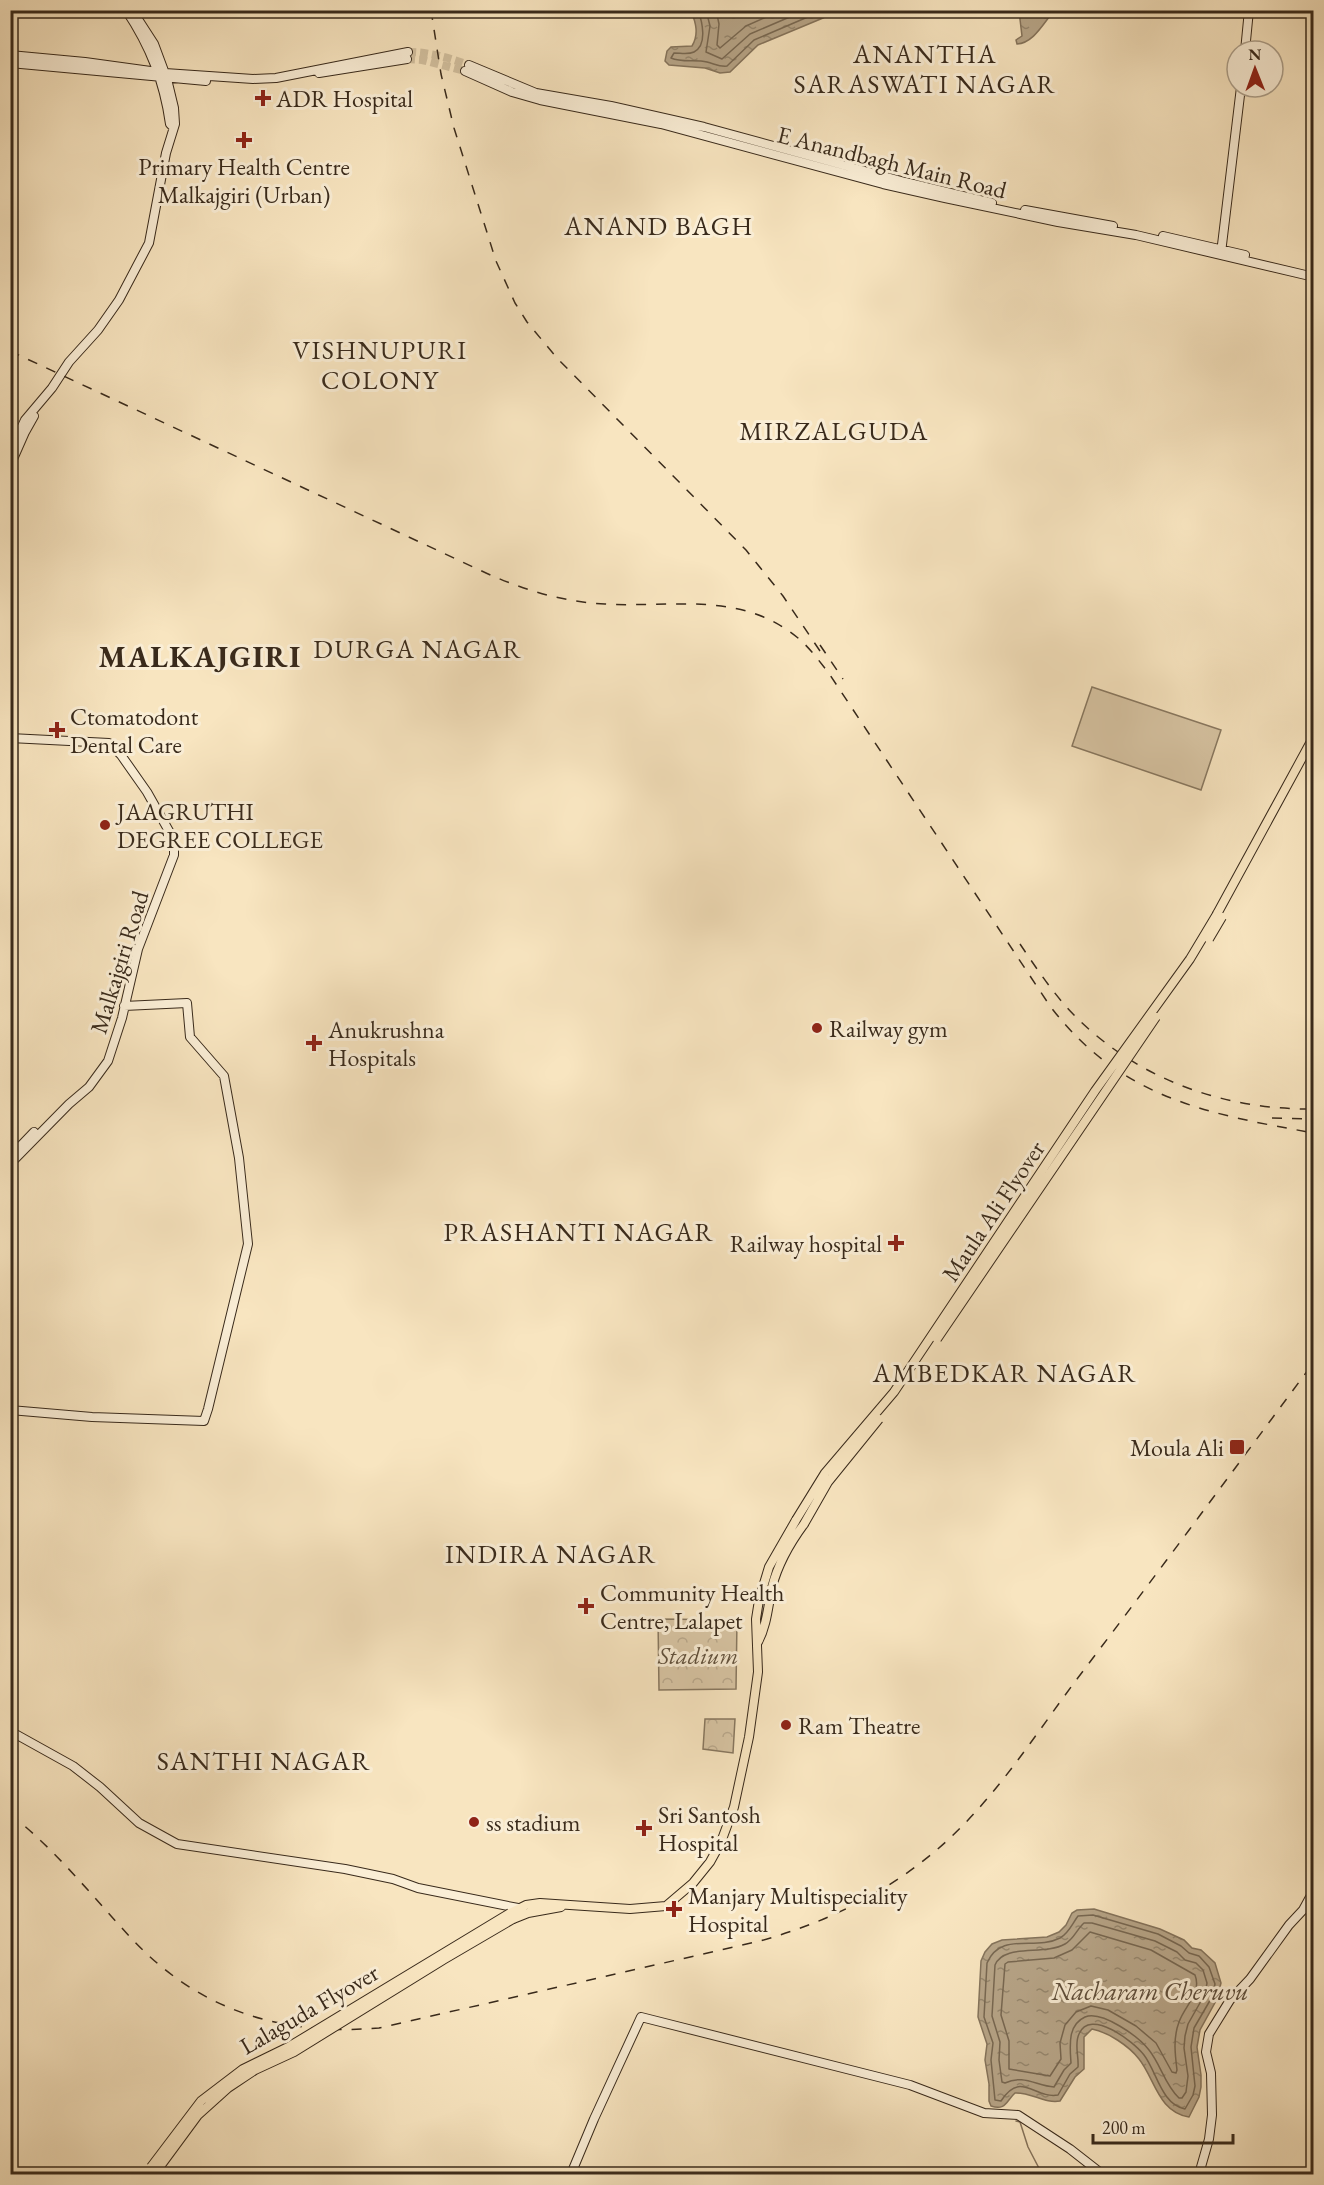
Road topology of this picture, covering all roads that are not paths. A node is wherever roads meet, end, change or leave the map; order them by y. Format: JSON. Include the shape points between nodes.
{"nodes":[{"id":1,"x":126,"y":10,"type":"edge"},
{"id":2,"x":132,"y":10,"type":"edge"},
{"id":3,"x":1249,"y":10,"type":"edge"},
{"id":4,"x":1246,"y":39,"type":"edge"},
{"id":5,"x":10,"y":55,"type":"edge"},
{"id":6,"x":408,"y":55,"type":"tunnel mouth"},
{"id":7,"x":10,"y":63,"type":"edge"},
{"id":8,"x":467,"y":68,"type":"tunnel mouth"},
{"id":9,"x":162,"y":75,"type":"junction"},
{"id":10,"x":1240,"y":99,"type":"edge"},
{"id":11,"x":1222,"y":252,"type":"junction"},
{"id":12,"x":1314,"y":272,"type":"edge"},
{"id":13,"x":1314,"y":277,"type":"edge"},
{"id":14,"x":119,"y":300,"type":"junction"},
{"id":15,"x":10,"y":452,"type":"edge"},
{"id":16,"x":10,"y":466,"type":"edge"},
{"id":17,"x":10,"y":735,"type":"edge"},
{"id":18,"x":1314,"y":736,"type":"edge"},
{"id":19,"x":1314,"y":747,"type":"edge"},
{"id":20,"x":116,"y":752,"type":"junction"},
{"id":21,"x":1225,"y":905,"type":"junction"},
{"id":22,"x":124,"y":1006,"type":"junction"},
{"id":23,"x":10,"y":1157,"type":"edge"},
{"id":24,"x":10,"y":1164,"type":"edge"},
{"id":25,"x":10,"y":1410,"type":"edge"},
{"id":26,"x":758,"y":1643,"type":"joint"},
{"id":27,"x":10,"y":1731,"type":"edge"},
{"id":28,"x":1314,"y":1890,"type":"edge"},
{"id":29,"x":516,"y":1914,"type":"junction"},
{"id":30,"x":152,"y":2172,"type":"edge"},
{"id":31,"x":571,"y":2175,"type":"edge"},
{"id":32,"x":1102,"y":2175,"type":"edge"},
{"id":33,"x":1199,"y":2175,"type":"edge"}],
"edges":[{"from":1,"to":9,"type":"street"},
{"from":2,"to":9,"type":"street","via":[[154,44]]},
{"from":3,"to":4,"type":"street"},
{"from":5,"to":9,"type":"street"},
{"from":6,"to":9,"type":"street","via":[[276,82]]},
{"from":7,"to":9,"type":"street"},
{"from":8,"to":11,"type":"street","name":"E Anandbagh Main Road","via":[[512,92],[540,100],[671,126],[883,184]]},
{"from":9,"to":14,"type":"street","via":[[173,127],[149,243]]},
{"from":10,"to":11,"type":"street"},
{"from":11,"to":12,"type":"street","name":"E Anandbagh Main Road"},
{"from":11,"to":13,"type":"street","name":"E Anandbagh Main Road"},
{"from":14,"to":15,"type":"street","via":[[25,420]]},
{"from":14,"to":16,"type":"street","via":[[102,334],[34,417]]},
{"from":17,"to":20,"type":"street","name":"Malkajgiri Road","via":[[109,743]]},
{"from":18,"to":21,"type":"main road"},
{"from":19,"to":21,"type":"main road"},
{"from":20,"to":22,"type":"street","name":"Malkajgiri Road","via":[[152,800],[175,848],[138,948]]},
{"from":20,"to":23,"type":"street","name":"Malkajgiri Road","via":[[170,838],[171,850],[139,933],[108,1052],[86,1082]]},
{"from":21,"to":26,"type":"main road","name":"Maula Ali Flyover","bridge":true,"via":[[894,1392],[825,1473],[800,1522],[769,1567],[764,1631]]},
{"from":22,"to":24,"type":"street","name":"Malkajgiri Road","via":[[112,1053],[102,1070]]},
{"from":22,"to":25,"type":"street","via":[[187,1003],[190,1037],[224,1076],[239,1158],[248,1244],[208,1409],[204,1421]]},
{"from":26,"to":29,"type":"main road","name":"Lalaguda Flyover","via":[[754,1702],[737,1797],[721,1842],[693,1883],[666,1906],[630,1909],[566,1905]]},
{"from":27,"to":29,"type":"street","via":[[73,1766],[139,1823],[177,1844],[345,1869]]},
{"from":28,"to":33,"type":"street","via":[[1303,1910],[1230,2000],[1209,2034],[1206,2052],[1212,2115]]},
{"from":29,"to":30,"type":"main road","name":"Lalaguda Flyover","bridge":true,"via":[[224,2082],[193,2109]]},
{"from":31,"to":32,"type":"street","via":[[641,2017],[910,2085],[984,2113],[1018,2115]]}]}
